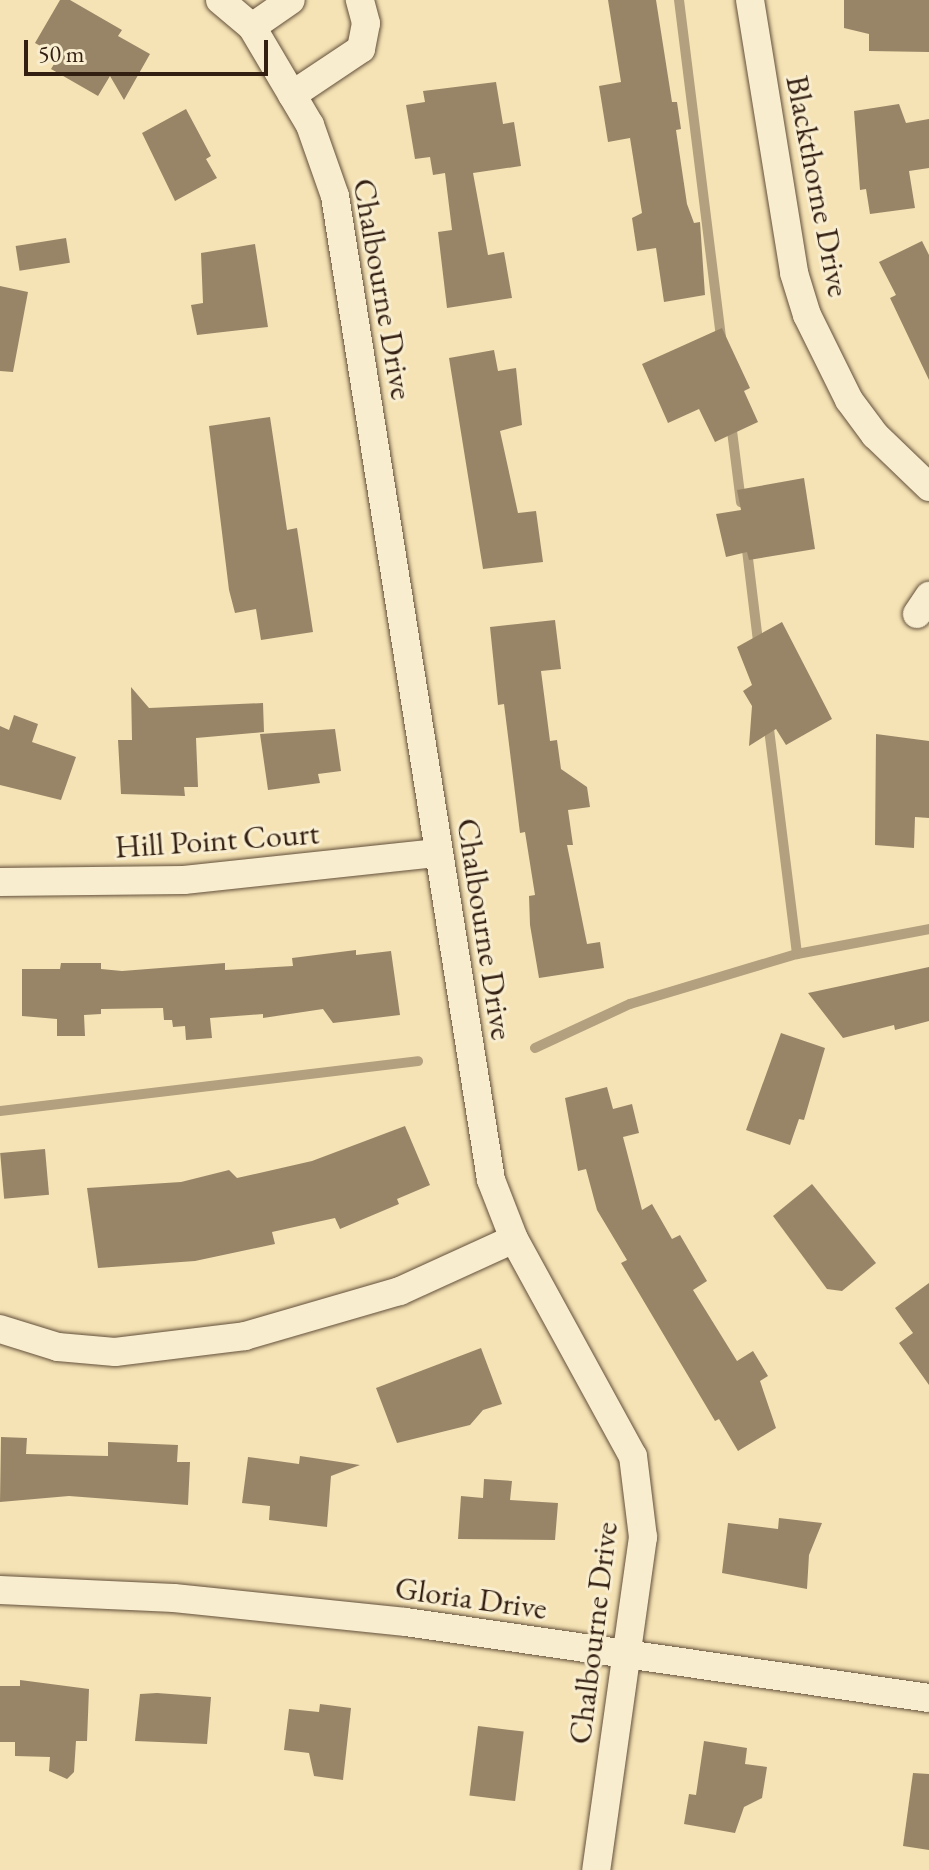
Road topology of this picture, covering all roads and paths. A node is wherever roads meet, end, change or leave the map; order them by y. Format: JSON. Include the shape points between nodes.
{"nodes":[{"id":1,"x":220,"y":0,"type":"edge"},
{"id":2,"x":291,"y":0,"type":"edge"},
{"id":3,"x":360,"y":0,"type":"edge"},
{"id":4,"x":750,"y":0,"type":"edge"},
{"id":5,"x":252,"y":27,"type":"junction"},
{"id":6,"x":292,"y":95,"type":"junction"},
{"id":7,"x":929,"y":487,"type":"edge"},
{"id":8,"x":438,"y":853,"type":"junction"},
{"id":9,"x":0,"y":882,"type":"edge"},
{"id":10,"x":514,"y":1239,"type":"junction"},
{"id":11,"x":0,"y":1329,"type":"edge"},
{"id":12,"x":0,"y":1590,"type":"edge"},
{"id":13,"x":628,"y":1655,"type":"junction"},
{"id":14,"x":929,"y":1698,"type":"edge"},
{"id":15,"x":596,"y":1870,"type":"edge"}],
"edges":[{"from":1,"to":5,"type":"street","name":"Chalbourne Drive"},
{"from":2,"to":5,"type":"street"},
{"from":3,"to":6,"type":"street","via":[[366,23],[361,49]]},
{"from":4,"to":7,"type":"street","name":"Blackthorne Drive","via":[[794,273],[807,315],[849,400],[875,435]]},
{"from":5,"to":6,"type":"street","name":"Chalbourne Drive"},
{"from":6,"to":8,"type":"street","name":"Chalbourne Drive","via":[[320,149],[335,196]]},
{"from":8,"to":9,"type":"street","name":"Hill Point Court","via":[[184,880]]},
{"from":8,"to":10,"type":"street","name":"Chalbourne Drive","via":[[491,1180]]},
{"from":10,"to":11,"type":"street","via":[[400,1291],[245,1336],[115,1352],[58,1347]]},
{"from":10,"to":13,"type":"street","name":"Chalbourne Drive","via":[[633,1456],[643,1537]]},
{"from":12,"to":13,"type":"street","name":"Gloria Drive","via":[[256,1605]]},
{"from":13,"to":14,"type":"street","name":"Gloria Drive"},
{"from":13,"to":15,"type":"street","name":"Chalbourne Drive"}]}
